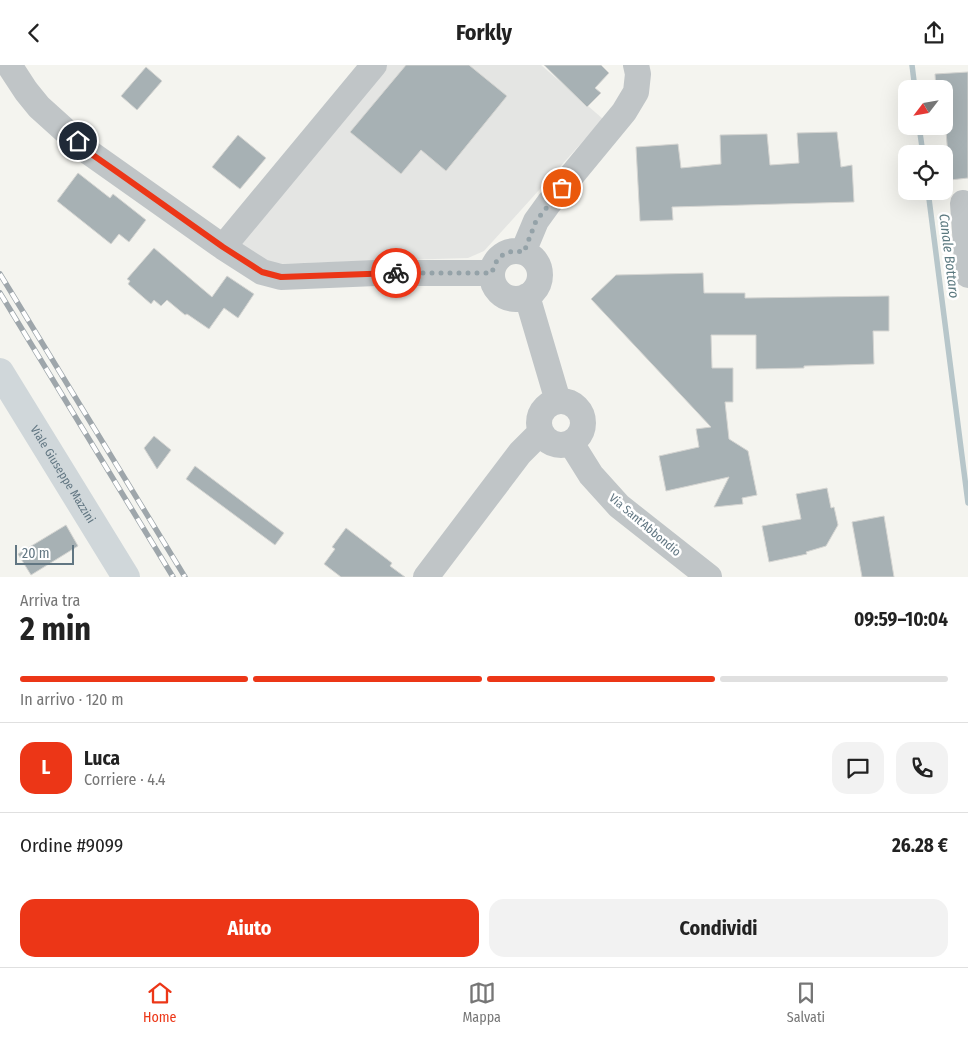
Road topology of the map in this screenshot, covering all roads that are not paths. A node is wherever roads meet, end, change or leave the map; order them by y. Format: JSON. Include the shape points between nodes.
{"nodes":[{"id":1,"x":9,"y":65,"type":"edge"},
{"id":2,"x":374,"y":65,"type":"edge"},
{"id":3,"x":636,"y":65,"type":"edge"},
{"id":4,"x":963,"y":203,"type":"dead end"},
{"id":5,"x":223,"y":247,"type":"junction"},
{"id":6,"x":524,"y":252,"type":"junction"},
{"id":7,"x":492,"y":273,"type":"junction"},
{"id":8,"x":968,"y":275,"type":"edge"},
{"id":9,"x":527,"y":296,"type":"junction"},
{"id":10,"x":0,"y":372,"type":"edge"},
{"id":11,"x":558,"y":401,"type":"junction"},
{"id":12,"x":541,"y":432,"type":"junction"},
{"id":13,"x":571,"y":443,"type":"junction"},
{"id":14,"x":126,"y":577,"type":"edge"},
{"id":15,"x":426,"y":577,"type":"edge"},
{"id":16,"x":709,"y":577,"type":"edge"}],
"edges":[{"from":1,"to":5,"type":"street","via":[[39,107],[90,153]]},
{"from":2,"to":5,"type":"street"},
{"from":3,"to":6,"type":"street","via":[[636,92],[624,113],[536,221]]},
{"from":4,"to":8,"type":"street"},
{"from":5,"to":7,"type":"street","via":[[262,272],[281,277]]},
{"from":6,"to":7,"type":"street","via":[[502,255]]},
{"from":6,"to":9,"type":"street","via":[[536,261],[540,276],[534,291]]},
{"from":7,"to":9,"type":"street","via":[[496,287],[506,297]]},
{"from":9,"to":11,"type":"street"},
{"from":10,"to":14,"type":"main road","name":"Viale Giuseppe Mazzini"},
{"from":11,"to":12,"type":"street","via":[[542,412],[539,419]]},
{"from":11,"to":13,"type":"street","via":[[573,405],[582,417],[581,432]]},
{"from":12,"to":13,"type":"street","via":[[550,443]]},
{"from":12,"to":15,"type":"street","via":[[520,453]]},
{"from":13,"to":16,"type":"street","name":"Via Sant'Abbondio","via":[[591,475],[619,506]]}]}
